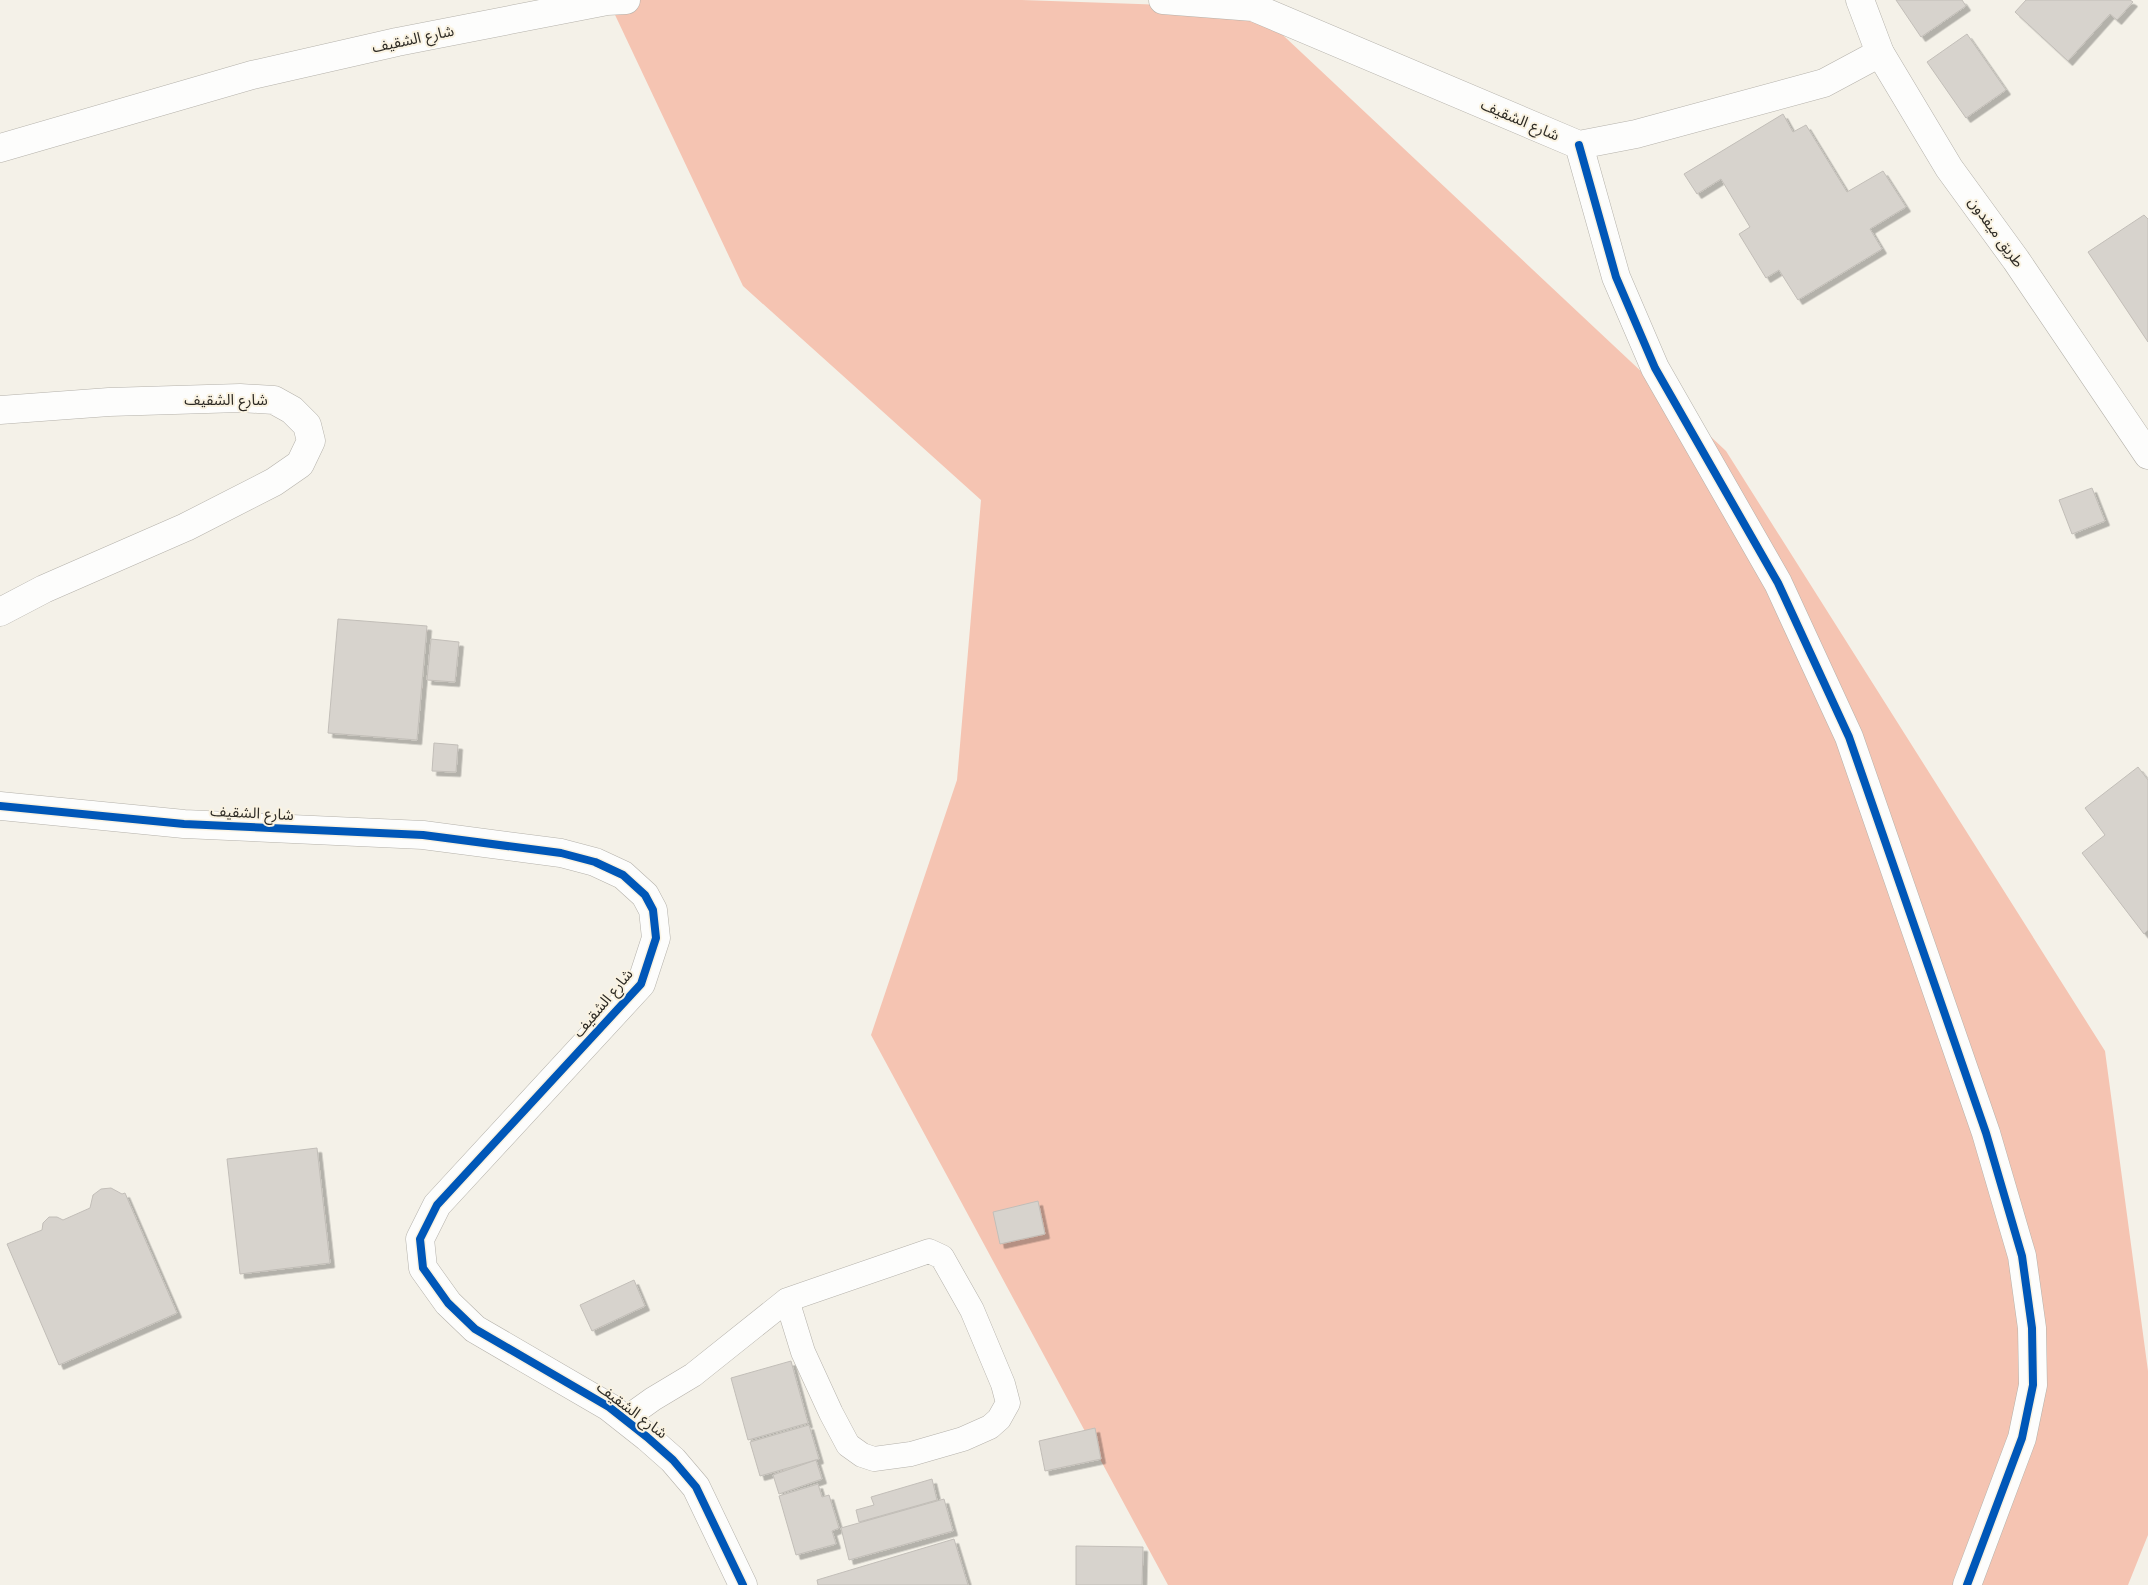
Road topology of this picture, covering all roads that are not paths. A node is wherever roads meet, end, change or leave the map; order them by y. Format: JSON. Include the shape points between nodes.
{"nodes":[{"id":1,"x":626,"y":0,"type":"edge"},
{"id":2,"x":1163,"y":0,"type":"edge"},
{"id":3,"x":1860,"y":0,"type":"edge"},
{"id":4,"x":1244,"y":4,"type":"edge"},
{"id":5,"x":1880,"y":53,"type":"junction"},
{"id":6,"x":1579,"y":145,"type":"junction"},
{"id":7,"x":0,"y":148,"type":"edge"},
{"id":8,"x":0,"y":410,"type":"edge"},
{"id":9,"x":2148,"y":455,"type":"edge"},
{"id":10,"x":0,"y":612,"type":"edge"},
{"id":11,"x":0,"y":806,"type":"edge"},
{"id":12,"x":787,"y":1300,"type":"junction"},
{"id":13,"x":625,"y":1419,"type":"junction"},
{"id":14,"x":743,"y":1585,"type":"edge"},
{"id":15,"x":1967,"y":1585,"type":"edge"}],
"edges":[{"from":1,"to":7,"type":"street","name":"شارع الشقيف","via":[[398,42],[252,75]]},
{"from":2,"to":4,"type":"street","name":"شارع الشقيف"},
{"from":3,"to":5,"type":"street","name":"طريق ميفدون"},
{"from":4,"to":6,"type":"street","name":"شارع الشقيف"},
{"from":5,"to":6,"type":"street","name":"شارع الشقيف","via":[[1824,84],[1636,134]]},
{"from":5,"to":9,"type":"street","name":"طريق ميفدون","via":[[1949,168],[2016,260]]},
{"from":6,"to":15,"type":"street","via":[[1616,277],[1655,368],[1778,583],[1849,737],[1986,1133],[2022,1256],[2032,1328],[2033,1385],[2022,1438]]},
{"from":8,"to":10,"type":"street","name":"شارع الشقيف","via":[[109,402],[274,400],[292,410],[307,425],[311,441],[300,464],[274,482],[186,527],[44,589]]},
{"from":11,"to":13,"type":"street","name":"شارع الشقيف","via":[[184,824],[423,836],[561,853],[595,862],[623,875],[644,895],[653,910],[656,938],[641,984],[437,1205],[420,1239],[423,1268],[448,1303],[475,1329]]},
{"from":12,"to":12,"type":"lane","via":[[929,1251],[936,1253],[942,1257],[972,1310],[1008,1403],[999,1419],[963,1439],[911,1454],[874,1459],[862,1455],[848,1445],[831,1413],[803,1352]]},
{"from":12,"to":13,"type":"lane","via":[[693,1375]]},
{"from":13,"to":14,"type":"street","name":"شارع الشقيف","via":[[673,1460],[696,1487]]}]}
